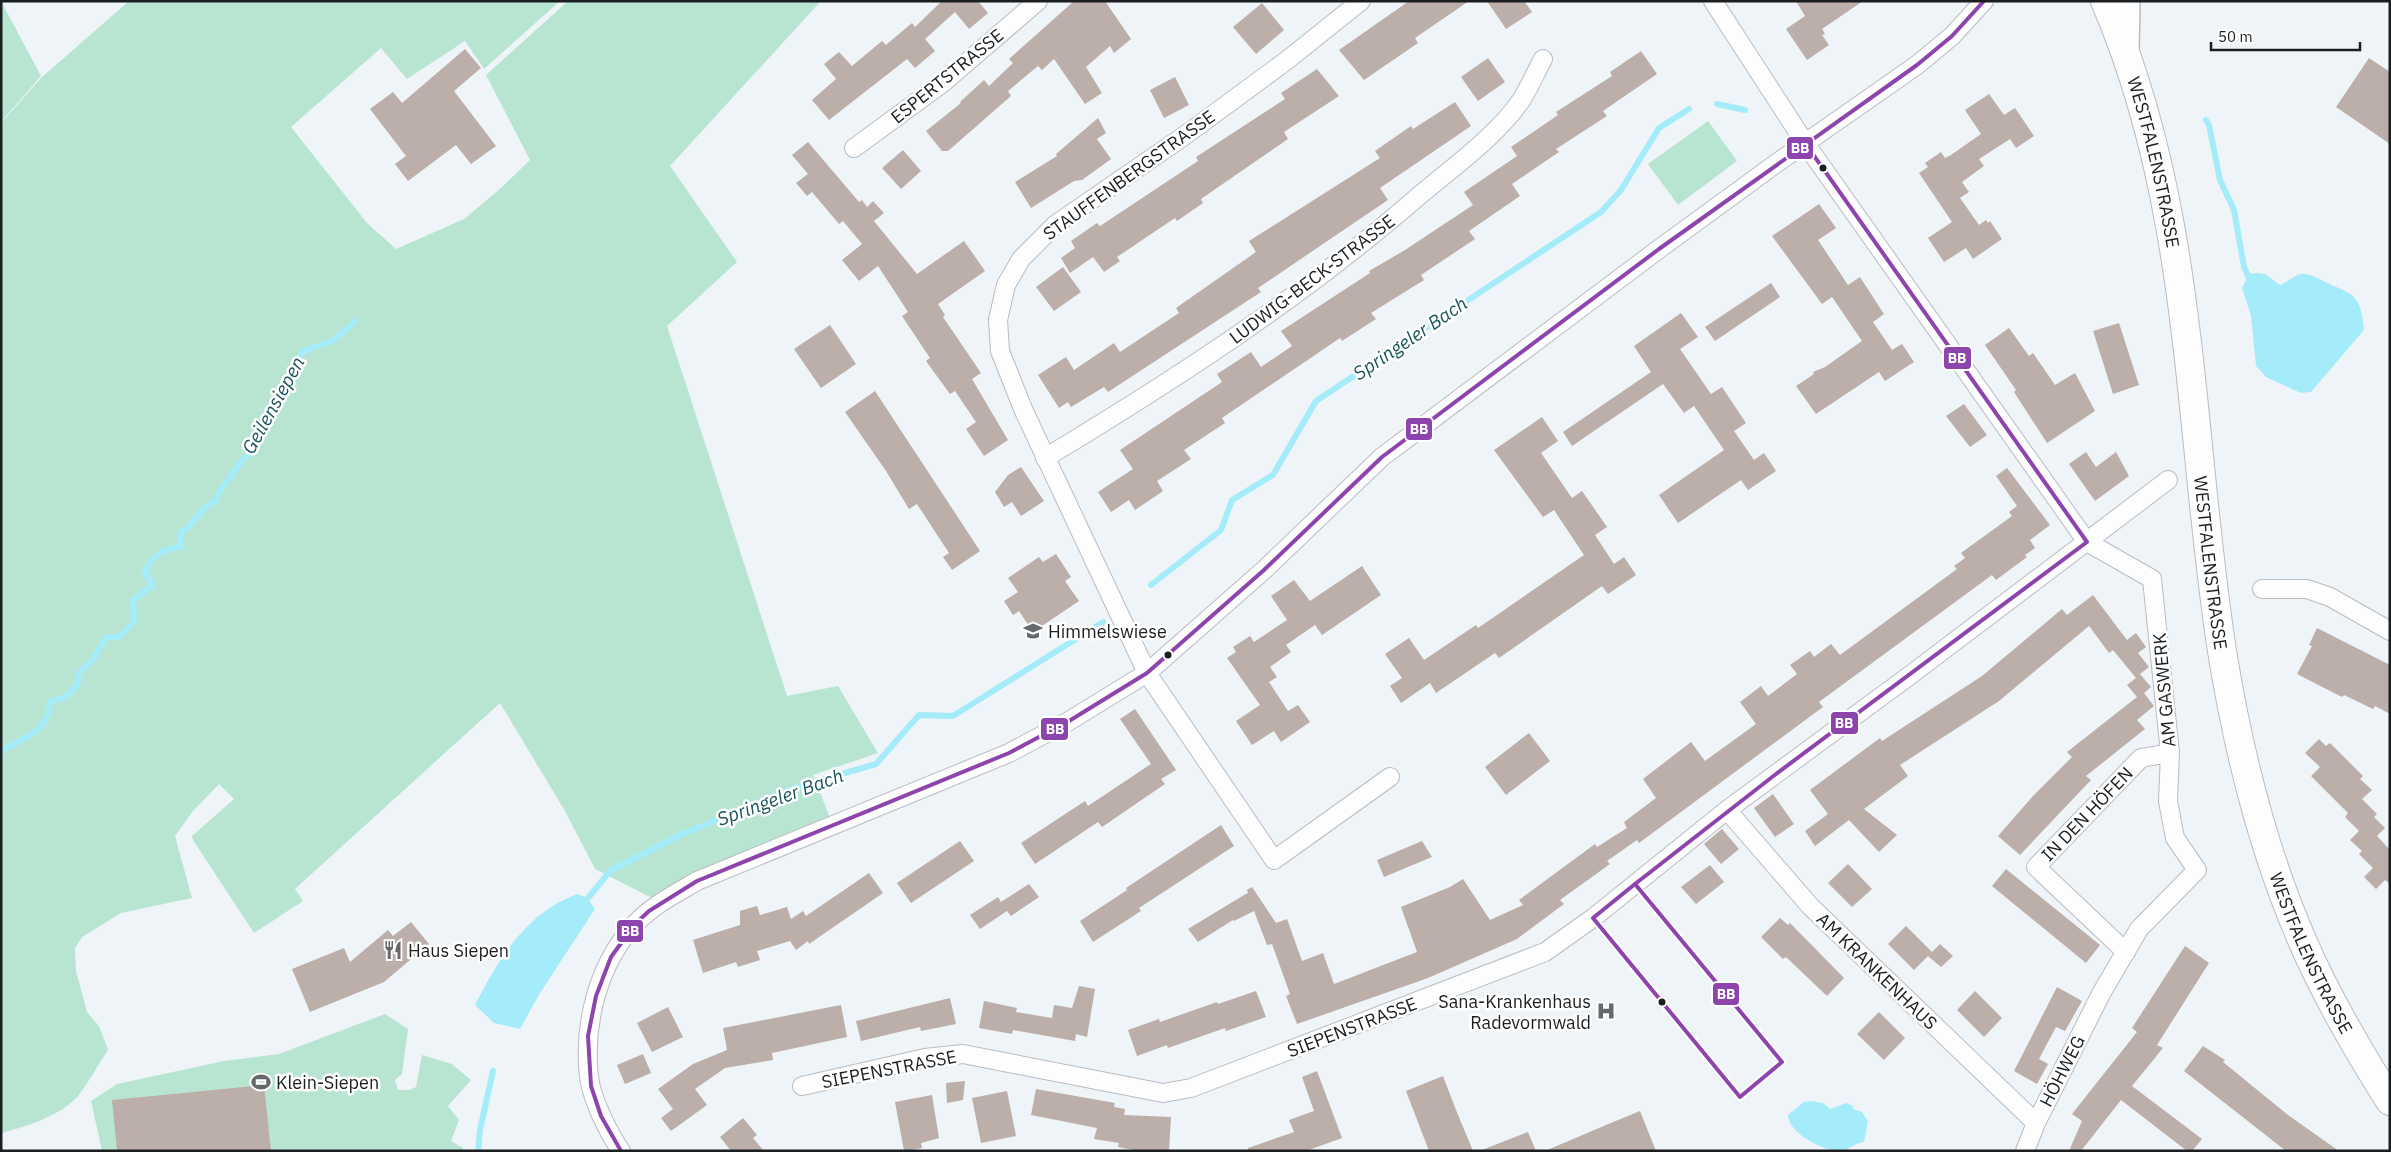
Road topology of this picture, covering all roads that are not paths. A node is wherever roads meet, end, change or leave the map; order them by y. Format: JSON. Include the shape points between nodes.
{"nodes":[{"id":1,"x":1038,"y":1,"type":"edge"},
{"id":2,"x":1361,"y":1,"type":"edge"},
{"id":3,"x":1713,"y":1,"type":"edge"},
{"id":4,"x":1984,"y":1,"type":"edge"},
{"id":5,"x":2105,"y":1,"type":"edge"},
{"id":6,"x":2129,"y":1,"type":"edge"},
{"id":7,"x":1543,"y":59,"type":"dead end"},
{"id":8,"x":2129,"y":65,"type":"junction"},
{"id":9,"x":1805,"y":143,"type":"junction"},
{"id":10,"x":854,"y":148,"type":"dead end"},
{"id":11,"x":1045,"y":458,"type":"junction"},
{"id":12,"x":2168,"y":480,"type":"dead end"},
{"id":13,"x":2087,"y":542,"type":"junction"},
{"id":14,"x":2262,"y":589,"type":"dead end"},
{"id":15,"x":2390,"y":631,"type":"edge"},
{"id":16,"x":1148,"y":673,"type":"junction"},
{"id":17,"x":2170,"y":752,"type":"junction"},
{"id":18,"x":1390,"y":776,"type":"dead end"},
{"id":19,"x":1727,"y":810,"type":"junction"},
{"id":20,"x":2126,"y":952,"type":"junction"},
{"id":21,"x":802,"y":1086,"type":"dead end"},
{"id":22,"x":2390,"y":1101,"type":"edge"},
{"id":23,"x":2036,"y":1123,"type":"junction"},
{"id":24,"x":621,"y":1151,"type":"edge"},
{"id":25,"x":2025,"y":1151,"type":"edge"}],
"edges":[{"from":1,"to":10,"type":"street","name":"ESPERTSTRASSE","via":[[944,82]]},
{"from":2,"to":11,"type":"street","name":"STAUFFENBERGSTRASSE","via":[[1184,136],[1055,225],[1021,259],[1006,285],[997,333],[1006,368]]},
{"from":3,"to":9,"type":"street"},
{"from":4,"to":9,"type":"street","via":[[1930,55]]},
{"from":5,"to":8,"type":"main road","name":"WESTFALENSTRASSE"},
{"from":6,"to":8,"type":"street","via":[[2126,33]]},
{"from":7,"to":11,"type":"street","name":"LUDWIG-BECK-STRASSE","via":[[1522,100],[1493,131],[1396,216],[1292,299],[1163,387]]},
{"from":8,"to":22,"type":"main road","name":"WESTFALENSTRASSE","via":[[2153,145],[2175,253],[2193,382],[2222,650],[2252,794],[2301,939],[2353,1043]]},
{"from":9,"to":13,"type":"street"},
{"from":9,"to":16,"type":"street","via":[[1382,457],[1264,570]]},
{"from":11,"to":16,"type":"street","name":"STAUFFENBERGSTRASSE"},
{"from":12,"to":13,"type":"street","name":"SIEPENSTRASSE"},
{"from":13,"to":17,"type":"street","name":"AM GASWERK","via":[[2152,579]]},
{"from":13,"to":19,"type":"street","name":"SIEPENSTRASSE"},
{"from":14,"to":15,"type":"street","via":[[2306,589],[2330,597]]},
{"from":16,"to":18,"type":"street","name":"STAUFFENBERGSTRASSE","via":[[1274,860]]},
{"from":16,"to":24,"type":"street","via":[[1069,722],[1009,754],[697,881],[663,900],[646,914],[618,946],[601,980],[592,1008],[588,1043],[589,1079],[609,1131]]},
{"from":17,"to":20,"type":"street","name":"AM GASWERK","via":[[2168,801],[2175,838],[2196,870],[2139,928]]},
{"from":17,"to":20,"type":"street","name":"IN DEN HÖFEN","via":[[2141,758],[2036,867]]},
{"from":19,"to":21,"type":"street","name":"SIEPENSTRASSE","via":[[1593,918],[1545,952],[1191,1088],[1163,1093],[963,1054],[925,1058]]},
{"from":19,"to":23,"type":"street","name":"AM KRANKENHAUS","via":[[1810,906]]},
{"from":20,"to":23,"type":"street","name":"HÖHWEG","via":[[2102,992]]},
{"from":23,"to":25,"type":"street","name":"HÖHWEG"}]}
